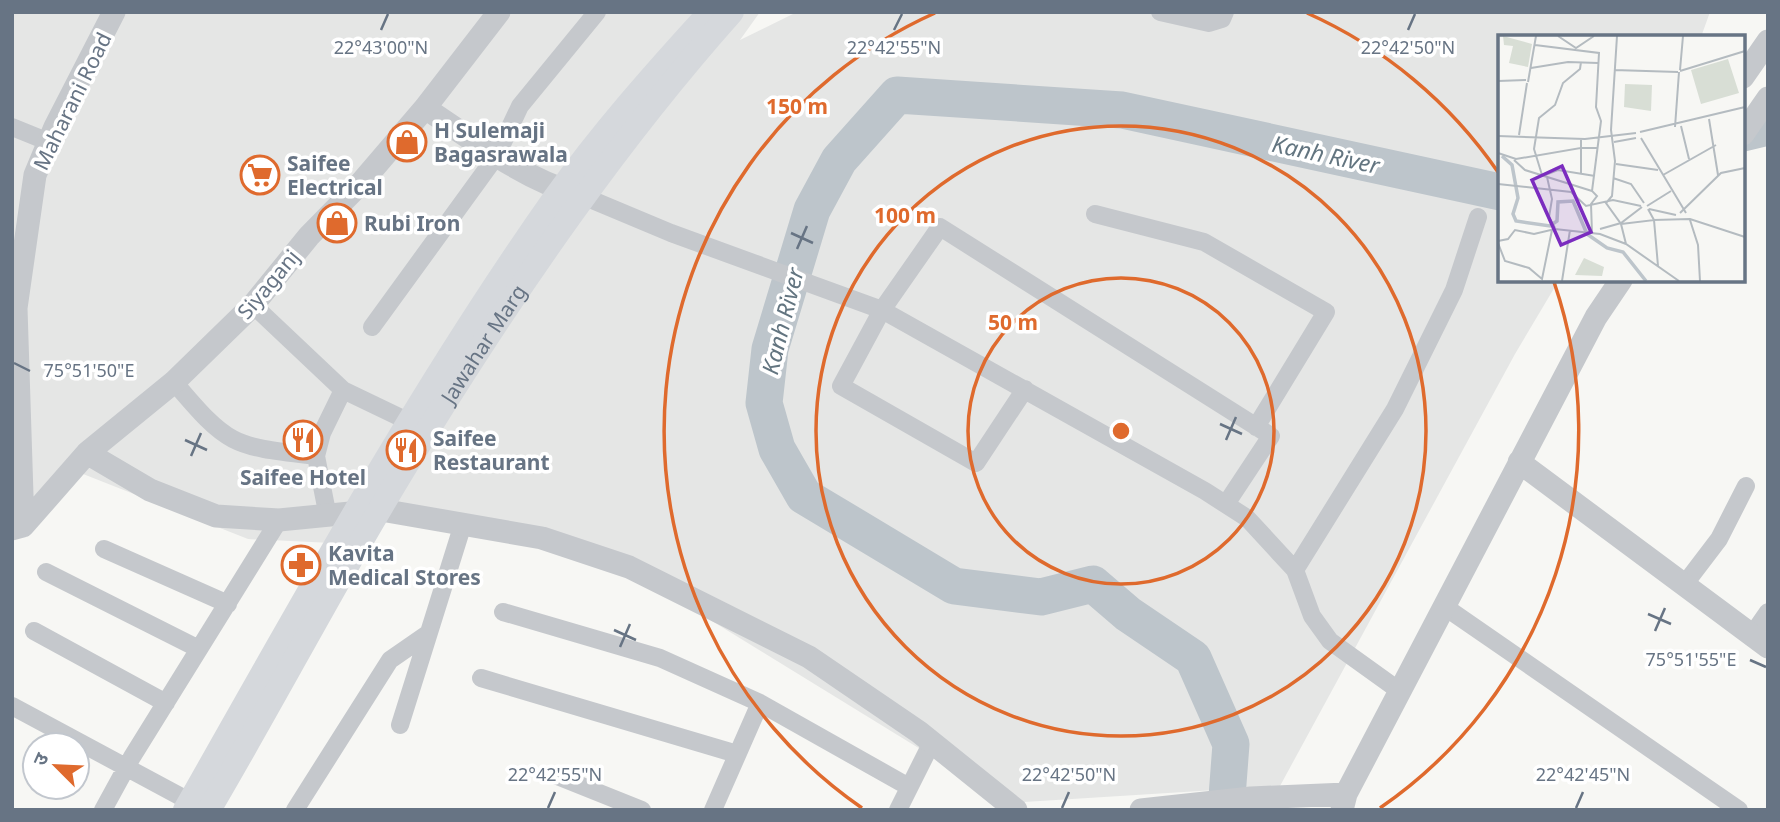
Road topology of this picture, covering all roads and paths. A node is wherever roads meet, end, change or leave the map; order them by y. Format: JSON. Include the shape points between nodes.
{"nodes":[{"id":1,"x":114,"y":12,"type":"edge"},
{"id":2,"x":499,"y":12,"type":"edge"},
{"id":3,"x":597,"y":12,"type":"edge"},
{"id":4,"x":710,"y":12,"type":"edge"},
{"id":5,"x":733,"y":12,"type":"edge"},
{"id":6,"x":1160,"y":12,"type":"edge"},
{"id":7,"x":1225,"y":12,"type":"edge"},
{"id":8,"x":1767,"y":42,"type":"edge"},
{"id":9,"x":1745,"y":74,"type":"edge"},
{"id":10,"x":1768,"y":98,"type":"edge"},
{"id":11,"x":425,"y":108,"type":"junction"},
{"id":12,"x":12,"y":127,"type":"edge"},
{"id":13,"x":1745,"y":131,"type":"edge"},
{"id":14,"x":49,"y":142,"type":"junction"},
{"id":15,"x":497,"y":155,"type":"junction"},
{"id":16,"x":561,"y":190,"type":"junction"},
{"id":17,"x":585,"y":197,"type":"junction"},
{"id":18,"x":1095,"y":214,"type":"dead end"},
{"id":19,"x":1478,"y":217,"type":"dead end"},
{"id":20,"x":1620,"y":282,"type":"edge"},
{"id":21,"x":253,"y":305,"type":"junction"},
{"id":22,"x":882,"y":310,"type":"junction"},
{"id":23,"x":372,"y":327,"type":"dead end"},
{"id":24,"x":174,"y":382,"type":"junction"},
{"id":25,"x":1025,"y":389,"type":"junction"},
{"id":26,"x":343,"y":390,"type":"junction"},
{"id":27,"x":16,"y":416,"type":"edge"},
{"id":28,"x":419,"y":426,"type":"junction"},
{"id":29,"x":1256,"y":427,"type":"junction"},
{"id":30,"x":87,"y":453,"type":"junction"},
{"id":31,"x":316,"y":456,"type":"junction"},
{"id":32,"x":1519,"y":462,"type":"junction"},
{"id":33,"x":1746,"y":485,"type":"dead end"},
{"id":34,"x":1226,"y":505,"type":"junction"},
{"id":35,"x":381,"y":510,"type":"junction"},
{"id":36,"x":356,"y":513,"type":"junction"},
{"id":37,"x":328,"y":517,"type":"junction"},
{"id":38,"x":279,"y":520,"type":"junction"},
{"id":39,"x":463,"y":524,"type":"junction"},
{"id":40,"x":18,"y":527,"type":"edge"},
{"id":41,"x":104,"y":549,"type":"dead end"},
{"id":42,"x":1295,"y":570,"type":"junction"},
{"id":43,"x":46,"y":572,"type":"dead end"},
{"id":44,"x":1684,"y":585,"type":"junction"},
{"id":45,"x":228,"y":604,"type":"junction"},
{"id":46,"x":1444,"y":607,"type":"junction"},
{"id":47,"x":503,"y":612,"type":"dead end"},
{"id":48,"x":1768,"y":612,"type":"edge"},
{"id":49,"x":34,"y":631,"type":"dead end"},
{"id":50,"x":429,"y":633,"type":"junction"},
{"id":51,"x":1760,"y":641,"type":"edge"},
{"id":52,"x":199,"y":649,"type":"junction"},
{"id":53,"x":481,"y":678,"type":"dead end"},
{"id":54,"x":1401,"y":692,"type":"junction"},
{"id":55,"x":166,"y":703,"type":"junction"},
{"id":56,"x":760,"y":703,"type":"junction"},
{"id":57,"x":12,"y":706,"type":"edge"},
{"id":58,"x":400,"y":725,"type":"dead end"},
{"id":59,"x":931,"y":744,"type":"junction"},
{"id":60,"x":737,"y":754,"type":"junction"},
{"id":61,"x":126,"y":766,"type":"junction"},
{"id":62,"x":552,"y":774,"type":"dead end"},
{"id":63,"x":909,"y":787,"type":"junction"},
{"id":64,"x":1344,"y":802,"type":"edge"},
{"id":65,"x":204,"y":807,"type":"edge"},
{"id":66,"x":103,"y":810,"type":"edge"},
{"id":67,"x":295,"y":810,"type":"edge"},
{"id":68,"x":642,"y":810,"type":"edge"},
{"id":69,"x":713,"y":810,"type":"edge"},
{"id":70,"x":898,"y":810,"type":"edge"},
{"id":71,"x":1016,"y":810,"type":"edge"},
{"id":72,"x":1141,"y":810,"type":"edge"},
{"id":73,"x":1739,"y":810,"type":"edge"}],
"edges":[{"from":1,"to":14,"type":"street","name":"Maharani Road"},
{"from":2,"to":11,"type":"street","name":"Siyaganj"},
{"from":3,"to":15,"type":"street","via":[[520,106]]},
{"from":4,"to":16,"type":"main road","via":[[653,74]]},
{"from":5,"to":17,"type":"main road","name":"Jawahar Marg","via":[[680,71]]},
{"from":6,"to":7,"type":"street","via":[[1209,23],[1222,19]]},
{"from":8,"to":9,"type":"street"},
{"from":10,"to":13,"type":"street"},
{"from":11,"to":15,"type":"street"},
{"from":11,"to":21,"type":"street","name":"Siyaganj"},
{"from":12,"to":14,"type":"street"},
{"from":14,"to":27,"type":"street","name":"Maharani Road","via":[[35,175],[16,308]]},
{"from":15,"to":16,"type":"street"},
{"from":15,"to":23,"type":"street"},
{"from":16,"to":17,"type":"street"},
{"from":16,"to":28,"type":"main road"},
{"from":17,"to":22,"type":"street"},
{"from":17,"to":28,"type":"main road","name":"Jawahar Marg"},
{"from":18,"to":29,"type":"street","via":[[1204,242],[1326,312]]},
{"from":19,"to":42,"type":"street","via":[[1454,290],[1395,409]]},
{"from":20,"to":32,"type":"street","via":[[1596,317]]},
{"from":21,"to":24,"type":"street","name":"Siyaganj"},
{"from":21,"to":26,"type":"street"},
{"from":22,"to":25,"type":"street"},
{"from":22,"to":25,"type":"street","via":[[841,386],[971,462],[981,459]]},
{"from":22,"to":29,"type":"street","via":[[940,227]]},
{"from":24,"to":30,"type":"street","name":"Siyaganj"},
{"from":24,"to":31,"type":"street","via":[[227,438],[257,449]]},
{"from":25,"to":34,"type":"street"},
{"from":26,"to":28,"type":"street"},
{"from":26,"to":31,"type":"street"},
{"from":27,"to":40,"type":"street","name":"Maharani Road"},
{"from":28,"to":35,"type":"main road","name":"Jawahar Marg"},
{"from":28,"to":36,"type":"main road"},
{"from":29,"to":34,"type":"street","via":[[1271,436]]},
{"from":30,"to":38,"type":"street","via":[[150,490],[216,516]]},
{"from":30,"to":40,"type":"street","name":"Siyaganj"},
{"from":31,"to":37,"type":"street"},
{"from":32,"to":44,"type":"street"},
{"from":32,"to":46,"type":"street"},
{"from":33,"to":44,"type":"street","via":[[1719,539]]},
{"from":34,"to":42,"type":"street","via":[[1247,518]]},
{"from":35,"to":36,"type":"street"},
{"from":35,"to":39,"type":"street"},
{"from":35,"to":65,"type":"main road","name":"Jawahar Marg"},
{"from":36,"to":37,"type":"street"},
{"from":36,"to":65,"type":"main road"},
{"from":37,"to":38,"type":"street"},
{"from":38,"to":45,"type":"street"},
{"from":39,"to":50,"type":"street"},
{"from":39,"to":59,"type":"street","via":[[542,538],[629,567],[809,657]]},
{"from":41,"to":45,"type":"street"},
{"from":42,"to":54,"type":"street","via":[[1311,616],[1329,641]]},
{"from":43,"to":52,"type":"street"},
{"from":44,"to":51,"type":"street"},
{"from":45,"to":52,"type":"street"},
{"from":46,"to":54,"type":"street"},
{"from":46,"to":73,"type":"street"},
{"from":47,"to":56,"type":"street","via":[[660,658]]},
{"from":48,"to":51,"type":"street"},
{"from":49,"to":55,"type":"street"},
{"from":50,"to":58,"type":"street"},
{"from":50,"to":67,"type":"street","via":[[390,660]]},
{"from":52,"to":55,"type":"street"},
{"from":53,"to":60,"type":"street"},
{"from":54,"to":64,"type":"street"},
{"from":55,"to":61,"type":"street"},
{"from":56,"to":60,"type":"street"},
{"from":56,"to":63,"type":"street"},
{"from":57,"to":61,"type":"street"},
{"from":59,"to":63,"type":"street"},
{"from":59,"to":71,"type":"street"},
{"from":60,"to":69,"type":"street"},
{"from":61,"to":65,"type":"street"},
{"from":61,"to":66,"type":"street"},
{"from":62,"to":68,"type":"street"},
{"from":63,"to":70,"type":"street"},
{"from":64,"to":72,"type":"street","via":[[1251,798]]}]}
